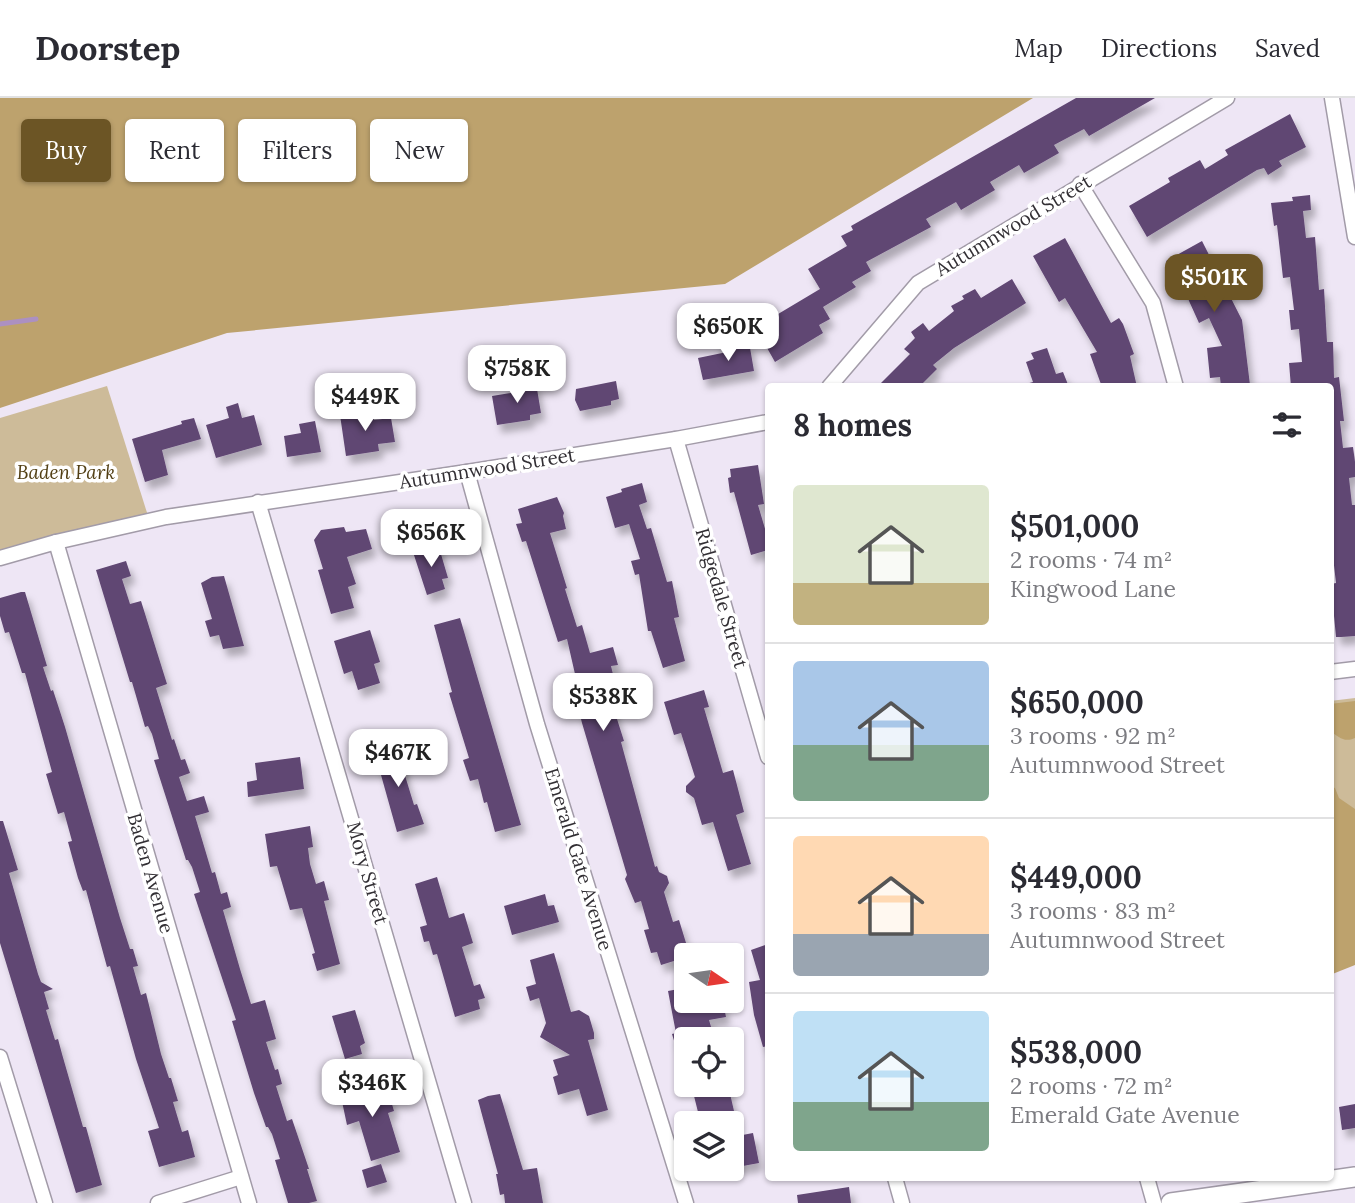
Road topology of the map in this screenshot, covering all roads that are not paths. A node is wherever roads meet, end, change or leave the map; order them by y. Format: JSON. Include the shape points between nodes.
{"nodes":[{"id":1,"x":1227,"y":98,"type":"edge"},
{"id":2,"x":1332,"y":98,"type":"edge"},
{"id":3,"x":1080,"y":184,"type":"junction"},
{"id":4,"x":1355,"y":237,"type":"edge"},
{"id":5,"x":832,"y":383,"type":"edge"},
{"id":6,"x":1175,"y":383,"type":"edge"},
{"id":7,"x":765,"y":423,"type":"edge"},
{"id":8,"x":676,"y":439,"type":"junction"},
{"id":9,"x":467,"y":472,"type":"junction"},
{"id":10,"x":258,"y":502,"type":"junction"},
{"id":11,"x":55,"y":542,"type":"junction"},
{"id":12,"x":0,"y":558,"type":"edge"},
{"id":13,"x":1355,"y":669,"type":"edge"},
{"id":14,"x":1334,"y":672,"type":"edge"},
{"id":15,"x":765,"y":747,"type":"edge"},
{"id":16,"x":0,"y":1058,"type":"edge"},
{"id":17,"x":241,"y":1177,"type":"junction"},
{"id":18,"x":1355,"y":1177,"type":"edge"},
{"id":19,"x":1334,"y":1180,"type":"edge"},
{"id":20,"x":896,"y":1181,"type":"edge"},
{"id":21,"x":1148,"y":1181,"type":"edge"},
{"id":22,"x":1327,"y":1181,"type":"edge"},
{"id":23,"x":45,"y":1203,"type":"edge"},
{"id":24,"x":158,"y":1203,"type":"edge"},
{"id":25,"x":249,"y":1203,"type":"edge"},
{"id":26,"x":464,"y":1203,"type":"edge"},
{"id":27,"x":686,"y":1203,"type":"edge"},
{"id":28,"x":902,"y":1203,"type":"edge"},
{"id":29,"x":1154,"y":1203,"type":"edge"},
{"id":30,"x":1171,"y":1203,"type":"edge"}],
"edges":[{"from":1,"to":3,"type":"street","name":"Autumnwood Street"},
{"from":2,"to":4,"type":"street"},
{"from":3,"to":5,"type":"street","name":"Autumnwood Street","via":[[918,283]]},
{"from":3,"to":6,"type":"street","via":[[1153,303]]},
{"from":7,"to":8,"type":"street","name":"Autumnwood Street"},
{"from":8,"to":9,"type":"street","name":"Autumnwood Street"},
{"from":8,"to":15,"type":"street","name":"Ridgedale Street"},
{"from":9,"to":10,"type":"street","name":"Autumnwood Street"},
{"from":9,"to":27,"type":"street","name":"Emerald Gate Avenue","via":[[537,724]]},
{"from":10,"to":11,"type":"street","name":"Autumnwood Street"},
{"from":10,"to":26,"type":"street","name":"Mory Street"},
{"from":11,"to":12,"type":"street","name":"Autumnwood Street"},
{"from":11,"to":17,"type":"street","name":"Baden Avenue"},
{"from":13,"to":14,"type":"street"},
{"from":16,"to":23,"type":"street"},
{"from":17,"to":24,"type":"street"},
{"from":17,"to":25,"type":"street","name":"Baden Avenue"},
{"from":18,"to":19,"type":"street"},
{"from":20,"to":28,"type":"street"},
{"from":21,"to":29,"type":"street"},
{"from":22,"to":30,"type":"street"}]}
